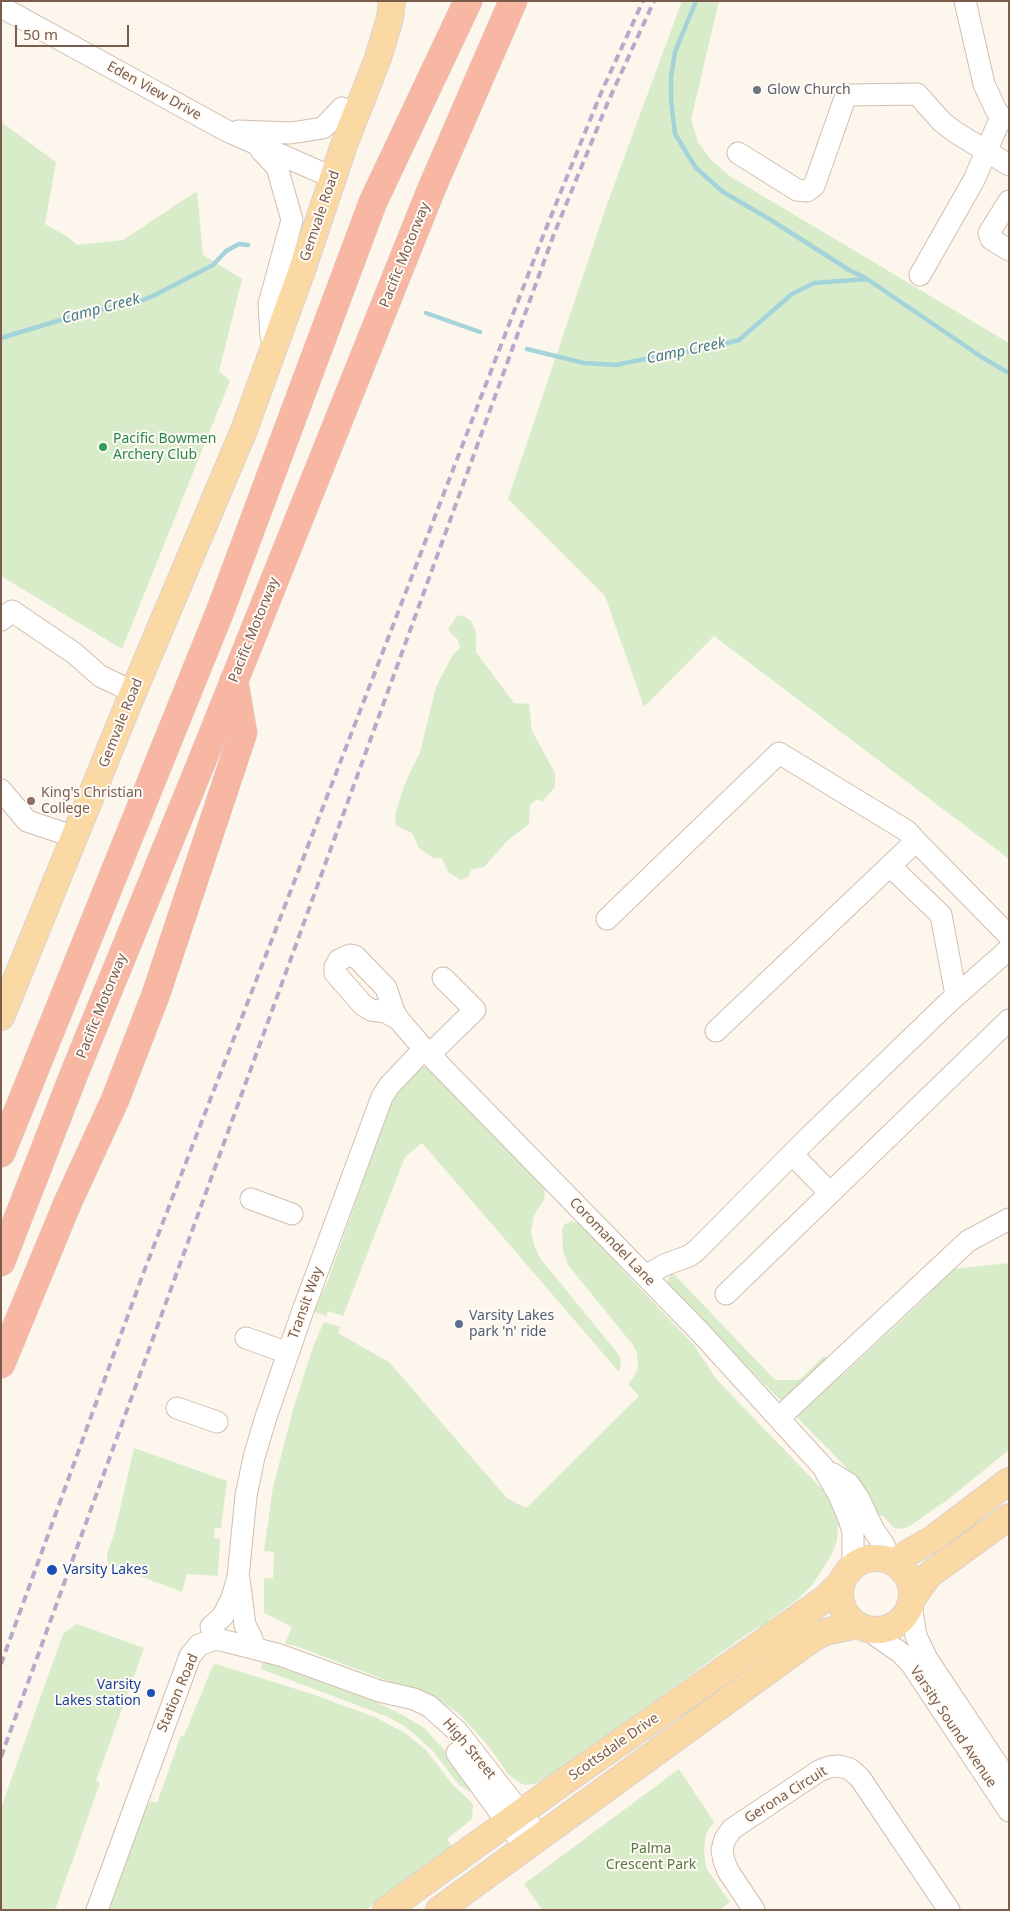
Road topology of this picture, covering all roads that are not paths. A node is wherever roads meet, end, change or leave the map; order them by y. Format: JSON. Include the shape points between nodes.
{"nodes":[{"id":1,"x":374,"y":1,"type":"edge"},
{"id":2,"x":392,"y":1,"type":"edge"},
{"id":3,"x":468,"y":1,"type":"edge"},
{"id":4,"x":513,"y":1,"type":"edge"},
{"id":5,"x":966,"y":1,"type":"edge"},
{"id":6,"x":1,"y":7,"type":"edge"},
{"id":7,"x":342,"y":108,"type":"junction"},
{"id":8,"x":1005,"y":118,"type":"edge"},
{"id":9,"x":227,"y":131,"type":"junction"},
{"id":10,"x":252,"y":142,"type":"junction"},
{"id":11,"x":738,"y":152,"type":"dead end"},
{"id":12,"x":987,"y":152,"type":"junction"},
{"id":13,"x":1009,"y":165,"type":"edge"},
{"id":14,"x":327,"y":173,"type":"junction"},
{"id":15,"x":1008,"y":203,"type":"edge"},
{"id":16,"x":1009,"y":250,"type":"edge"},
{"id":17,"x":920,"y":275,"type":"dead end"},
{"id":18,"x":271,"y":336,"type":"junction"},
{"id":19,"x":244,"y":430,"type":"junction"},
{"id":20,"x":1,"y":620,"type":"edge"},
{"id":21,"x":234,"y":680,"type":"junction"},
{"id":22,"x":132,"y":695,"type":"junction"},
{"id":23,"x":1,"y":790,"type":"edge"},
{"id":24,"x":75,"y":837,"type":"junction"},
{"id":25,"x":916,"y":841,"type":"junction"},
{"id":26,"x":890,"y":866,"type":"junction"},
{"id":27,"x":607,"y":919,"type":"dead end"},
{"id":28,"x":1009,"y":936,"type":"edge"},
{"id":29,"x":1009,"y":949,"type":"edge"},
{"id":30,"x":335,"y":967,"type":"junction"},
{"id":31,"x":443,"y":978,"type":"dead end"},
{"id":32,"x":328,"y":987,"type":"dead end"},
{"id":33,"x":389,"y":993,"type":"junction"},
{"id":34,"x":956,"y":995,"type":"junction"},
{"id":35,"x":378,"y":1011,"type":"junction"},
{"id":36,"x":1,"y":1017,"type":"edge"},
{"id":37,"x":398,"y":1020,"type":"junction"},
{"id":38,"x":1009,"y":1020,"type":"edge"},
{"id":39,"x":360,"y":1024,"type":"dead end"},
{"id":40,"x":716,"y":1031,"type":"dead end"},
{"id":41,"x":426,"y":1052,"type":"junction"},
{"id":42,"x":1,"y":1153,"type":"edge"},
{"id":43,"x":792,"y":1154,"type":"junction"},
{"id":44,"x":830,"y":1193,"type":"junction"},
{"id":45,"x":251,"y":1199,"type":"dead end"},
{"id":46,"x":292,"y":1214,"type":"dead end"},
{"id":47,"x":1009,"y":1219,"type":"edge"},
{"id":48,"x":1,"y":1262,"type":"edge"},
{"id":49,"x":648,"y":1278,"type":"junction"},
{"id":50,"x":726,"y":1294,"type":"dead end"},
{"id":51,"x":246,"y":1338,"type":"dead end"},
{"id":52,"x":288,"y":1353,"type":"junction"},
{"id":53,"x":1,"y":1364,"type":"edge"},
{"id":54,"x":177,"y":1408,"type":"dead end"},
{"id":55,"x":779,"y":1418,"type":"junction"},
{"id":56,"x":216,"y":1422,"type":"dead end"},
{"id":57,"x":823,"y":1467,"type":"junction"},
{"id":58,"x":1009,"y":1481,"type":"edge"},
{"id":59,"x":1009,"y":1517,"type":"edge"},
{"id":60,"x":891,"y":1561,"type":"junction"},
{"id":61,"x":847,"y":1575,"type":"junction"},
{"id":62,"x":238,"y":1577,"type":"junction"},
{"id":63,"x":912,"y":1602,"type":"junction"},
{"id":64,"x":211,"y":1627,"type":"junction"},
{"id":65,"x":863,"y":1628,"type":"junction"},
{"id":66,"x":252,"y":1639,"type":"junction"},
{"id":67,"x":280,"y":1655,"type":"junction"},
{"id":68,"x":1009,"y":1782,"type":"edge"},
{"id":69,"x":1009,"y":1811,"type":"edge"},
{"id":70,"x":514,"y":1818,"type":"junction"},
{"id":71,"x":532,"y":1841,"type":"junction"},
{"id":72,"x":82,"y":1910,"type":"edge"},
{"id":73,"x":96,"y":1910,"type":"edge"},
{"id":74,"x":386,"y":1910,"type":"edge"},
{"id":75,"x":439,"y":1910,"type":"edge"},
{"id":76,"x":754,"y":1910,"type":"edge"},
{"id":77,"x":949,"y":1910,"type":"edge"}],
"edges":[{"from":1,"to":7,"type":"main road","name":"Gemvale Road","via":[[370,26]]},
{"from":2,"to":14,"type":"main road","name":"Gemvale Road","via":[[378,58]]},
{"from":3,"to":42,"type":"highway","via":[[373,202],[219,614]]},
{"from":4,"to":21,"type":"highway","name":"Pacific Motorway","via":[[431,190]]},
{"from":5,"to":8,"type":"street","via":[[984,84],[991,101]]},
{"from":6,"to":9,"type":"street","name":"Eden View Drive"},
{"from":7,"to":9,"type":"street","name":"Eden View Drive","via":[[323,128],[291,133]]},
{"from":7,"to":14,"type":"main road","name":"Gemvale Road"},
{"from":8,"to":12,"type":"street"},
{"from":9,"to":10,"type":"street","name":"Eden View Drive"},
{"from":10,"to":14,"type":"street","name":"Eden View Drive"},
{"from":10,"to":18,"type":"street","via":[[277,167],[292,220],[269,304]]},
{"from":11,"to":12,"type":"street","via":[[797,190],[806,190],[814,186],[845,98],[851,95],[918,94],[942,122]]},
{"from":12,"to":13,"type":"street"},
{"from":12,"to":17,"type":"street"},
{"from":14,"to":18,"type":"main road","name":"Gemvale Road"},
{"from":14,"to":19,"type":"main road","name":"Gemvale Road","via":[[301,273]]},
{"from":15,"to":16,"type":"street","via":[[989,233],[991,239]]},
{"from":18,"to":19,"type":"main road","name":"Gemvale Road"},
{"from":19,"to":22,"type":"main road","name":"Gemvale Road"},
{"from":20,"to":22,"type":"street","via":[[12,611],[74,653],[100,676]]},
{"from":21,"to":48,"type":"highway","name":"Pacific Motorway"},
{"from":21,"to":53,"type":"highway","via":[[243,733],[156,994],[115,1100],[68,1202]]},
{"from":22,"to":24,"type":"main road","name":"Gemvale Road"},
{"from":23,"to":24,"type":"street","via":[[28,821]]},
{"from":24,"to":36,"type":"main road","name":"Gemvale Road"},
{"from":25,"to":26,"type":"street"},
{"from":25,"to":27,"type":"street","via":[[907,831],[780,753]]},
{"from":25,"to":28,"type":"street"},
{"from":26,"to":34,"type":"street","via":[[941,915]]},
{"from":26,"to":40,"type":"street"},
{"from":29,"to":34,"type":"street"},
{"from":30,"to":32,"type":"street"},
{"from":30,"to":33,"type":"street","name":"Coromandel Lane","via":[[343,957],[355,956]]},
{"from":30,"to":35,"type":"street","name":"Coromandel Lane","via":[[339,979],[364,1005]]},
{"from":31,"to":41,"type":"street","name":"Transit Way","via":[[475,1010]]},
{"from":33,"to":35,"type":"street","via":[[389,1001]]},
{"from":33,"to":37,"type":"street","name":"Coromandel Lane"},
{"from":34,"to":43,"type":"street"},
{"from":35,"to":37,"type":"street","name":"Coromandel Lane"},
{"from":35,"to":39,"type":"street","via":[[364,1018]]},
{"from":37,"to":41,"type":"street","name":"Coromandel Lane"},
{"from":38,"to":44,"type":"street"},
{"from":41,"to":49,"type":"street","name":"Coromandel Lane"},
{"from":41,"to":52,"type":"street","name":"Transit Way","via":[[389,1086],[382,1097]]},
{"from":43,"to":44,"type":"street"},
{"from":43,"to":49,"type":"street","via":[[697,1250],[659,1268]]},
{"from":44,"to":50,"type":"street"},
{"from":45,"to":46,"type":"street"},
{"from":47,"to":55,"type":"street","via":[[968,1241]]},
{"from":49,"to":55,"type":"street","name":"Coromandel Lane"},
{"from":51,"to":52,"type":"street"},
{"from":52,"to":62,"type":"street","name":"Transit Way","via":[[254,1457],[246,1496]]},
{"from":54,"to":56,"type":"street"},
{"from":55,"to":57,"type":"street","name":"Coromandel Lane"},
{"from":57,"to":60,"type":"street","name":"Coromandel Lane","via":[[849,1484]]},
{"from":57,"to":61,"type":"street","name":"Coromandel Lane","via":[[850,1519],[852,1532]]},
{"from":58,"to":60,"type":"main road","via":[[934,1538]]},
{"from":59,"to":63,"type":"main road","via":[[930,1575]]},
{"from":60,"to":61,"type":"main road","via":[[878,1557],[866,1559]]},
{"from":60,"to":63,"type":"main road","via":[[908,1576]]},
{"from":61,"to":65,"type":"main road","via":[[840,1595],[842,1607],[848,1618]]},
{"from":61,"to":70,"type":"main road","name":"Scottsdale Drive","via":[[826,1598]]},
{"from":62,"to":64,"type":"street","name":"Transit Way","via":[[223,1616]]},
{"from":62,"to":66,"type":"street","name":"Transit Way","via":[[245,1625]]},
{"from":63,"to":65,"type":"main road","via":[[902,1620],[892,1627],[880,1630]]},
{"from":63,"to":68,"type":"street","name":"Varsity Sound Avenue","via":[[916,1636],[926,1659]]},
{"from":64,"to":66,"type":"street","via":[[226,1627]]},
{"from":64,"to":72,"type":"street","name":"Station Road","via":[[195,1631],[178,1650]]},
{"from":65,"to":69,"type":"street","name":"Varsity Sound Avenue","via":[[901,1653],[912,1665]]},
{"from":65,"to":71,"type":"main road","name":"Scottsdale Drive","via":[[825,1632],[812,1639]]},
{"from":66,"to":67,"type":"street"},
{"from":67,"to":70,"type":"street","name":"High Street","via":[[379,1691],[421,1718],[447,1740]]},
{"from":67,"to":73,"type":"street","name":"Station Road","via":[[212,1640],[199,1645],[190,1656]]},
{"from":70,"to":71,"type":"street","name":"High Street"},
{"from":70,"to":74,"type":"main road","name":"Scottsdale Drive"},
{"from":71,"to":75,"type":"main road","name":"Scottsdale Drive"},
{"from":76,"to":77,"type":"street","name":"Gerona Circuit","via":[[724,1861],[725,1839],[732,1829],[811,1776],[839,1766],[850,1769],[860,1778]]}]}
